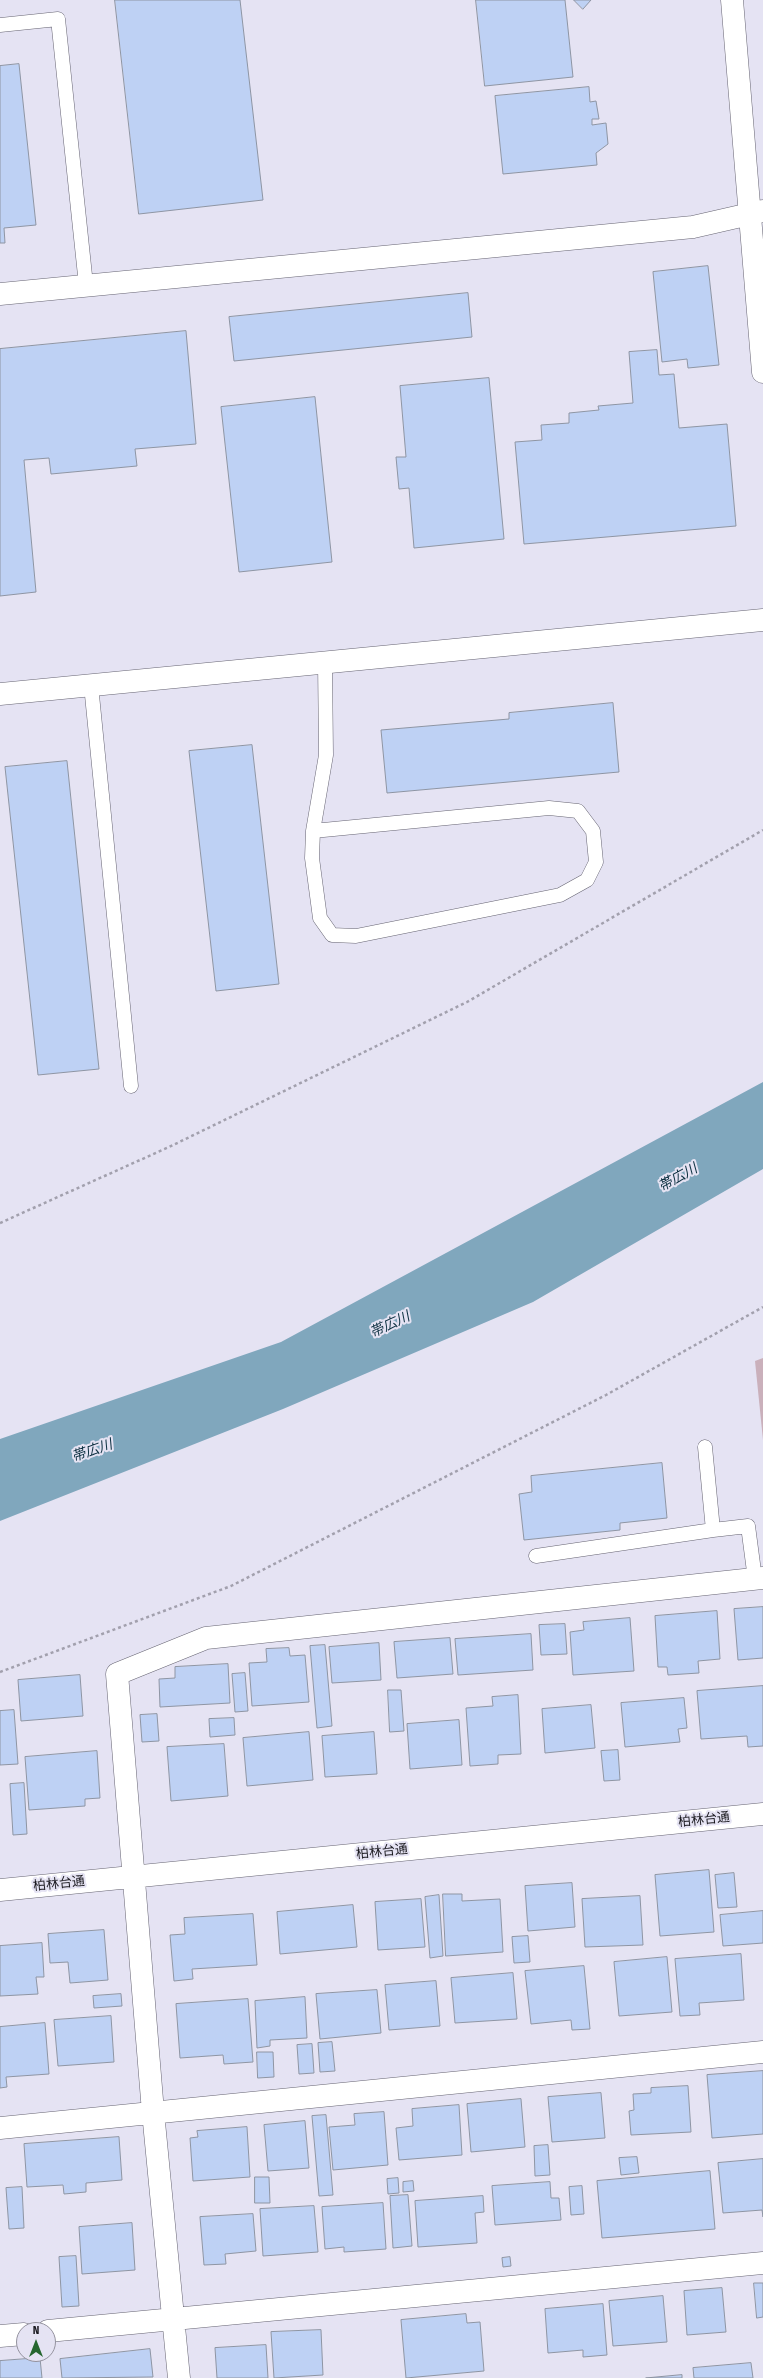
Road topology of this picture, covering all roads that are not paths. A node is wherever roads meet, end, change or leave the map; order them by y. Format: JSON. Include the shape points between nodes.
{"nodes":[{"id":1,"x":732,"y":0,"type":"edge"},
{"id":2,"x":0,"y":25,"type":"edge"},
{"id":3,"x":756,"y":213,"type":"edge"},
{"id":4,"x":86,"y":285,"type":"junction"},
{"id":5,"x":0,"y":294,"type":"edge"},
{"id":6,"x":763,"y":372,"type":"edge"},
{"id":7,"x":763,"y":620,"type":"edge"},
{"id":8,"x":325,"y":661,"type":"junction"},
{"id":9,"x":91,"y":685,"type":"junction"},
{"id":10,"x":0,"y":694,"type":"edge"},
{"id":11,"x":313,"y":831,"type":"junction"},
{"id":12,"x":131,"y":1086,"type":"dead end"},
{"id":13,"x":705,"y":1447,"type":"dead end"},
{"id":14,"x":713,"y":1530,"type":"junction"},
{"id":15,"x":536,"y":1556,"type":"dead end"},
{"id":16,"x":759,"y":1578,"type":"edge"},
{"id":17,"x":763,"y":1814,"type":"edge"},
{"id":18,"x":133,"y":1877,"type":"junction"},
{"id":19,"x":0,"y":1890,"type":"edge"},
{"id":20,"x":763,"y":2052,"type":"edge"},
{"id":21,"x":153,"y":2112,"type":"junction"},
{"id":22,"x":0,"y":2128,"type":"edge"},
{"id":23,"x":763,"y":2263,"type":"edge"},
{"id":24,"x":173,"y":2318,"type":"junction"},
{"id":25,"x":56,"y":2330,"type":"edge"},
{"id":26,"x":16,"y":2335,"type":"edge"},
{"id":27,"x":0,"y":2336,"type":"edge"},
{"id":28,"x":179,"y":2378,"type":"edge"}],
"edges":[{"from":1,"to":3,"type":"street"},
{"from":2,"to":4,"type":"lane","via":[[58,19]]},
{"from":3,"to":4,"type":"street","via":[[693,227]]},
{"from":3,"to":6,"type":"street"},
{"from":4,"to":5,"type":"street"},
{"from":7,"to":8,"type":"street"},
{"from":8,"to":9,"type":"street"},
{"from":8,"to":11,"type":"lane","via":[[326,755]]},
{"from":9,"to":10,"type":"street"},
{"from":9,"to":12,"type":"lane"},
{"from":11,"to":11,"type":"lane","via":[[312,858],[320,918],[332,935],[356,936],[560,895],[587,880],[596,862],[593,831],[578,811],[549,808]]},
{"from":13,"to":14,"type":"lane"},
{"from":14,"to":15,"type":"lane"},
{"from":14,"to":16,"type":"lane","via":[[748,1526]]},
{"from":16,"to":18,"type":"street","via":[[206,1638],[117,1674]]},
{"from":17,"to":18,"type":"street","name":"柏林台通"},
{"from":18,"to":19,"type":"street","name":"柏林台通"},
{"from":18,"to":21,"type":"street"},
{"from":20,"to":21,"type":"street"},
{"from":21,"to":22,"type":"street"},
{"from":21,"to":24,"type":"street"},
{"from":23,"to":24,"type":"street"},
{"from":24,"to":25,"type":"street"},
{"from":24,"to":28,"type":"street"},
{"from":26,"to":27,"type":"street"}]}
